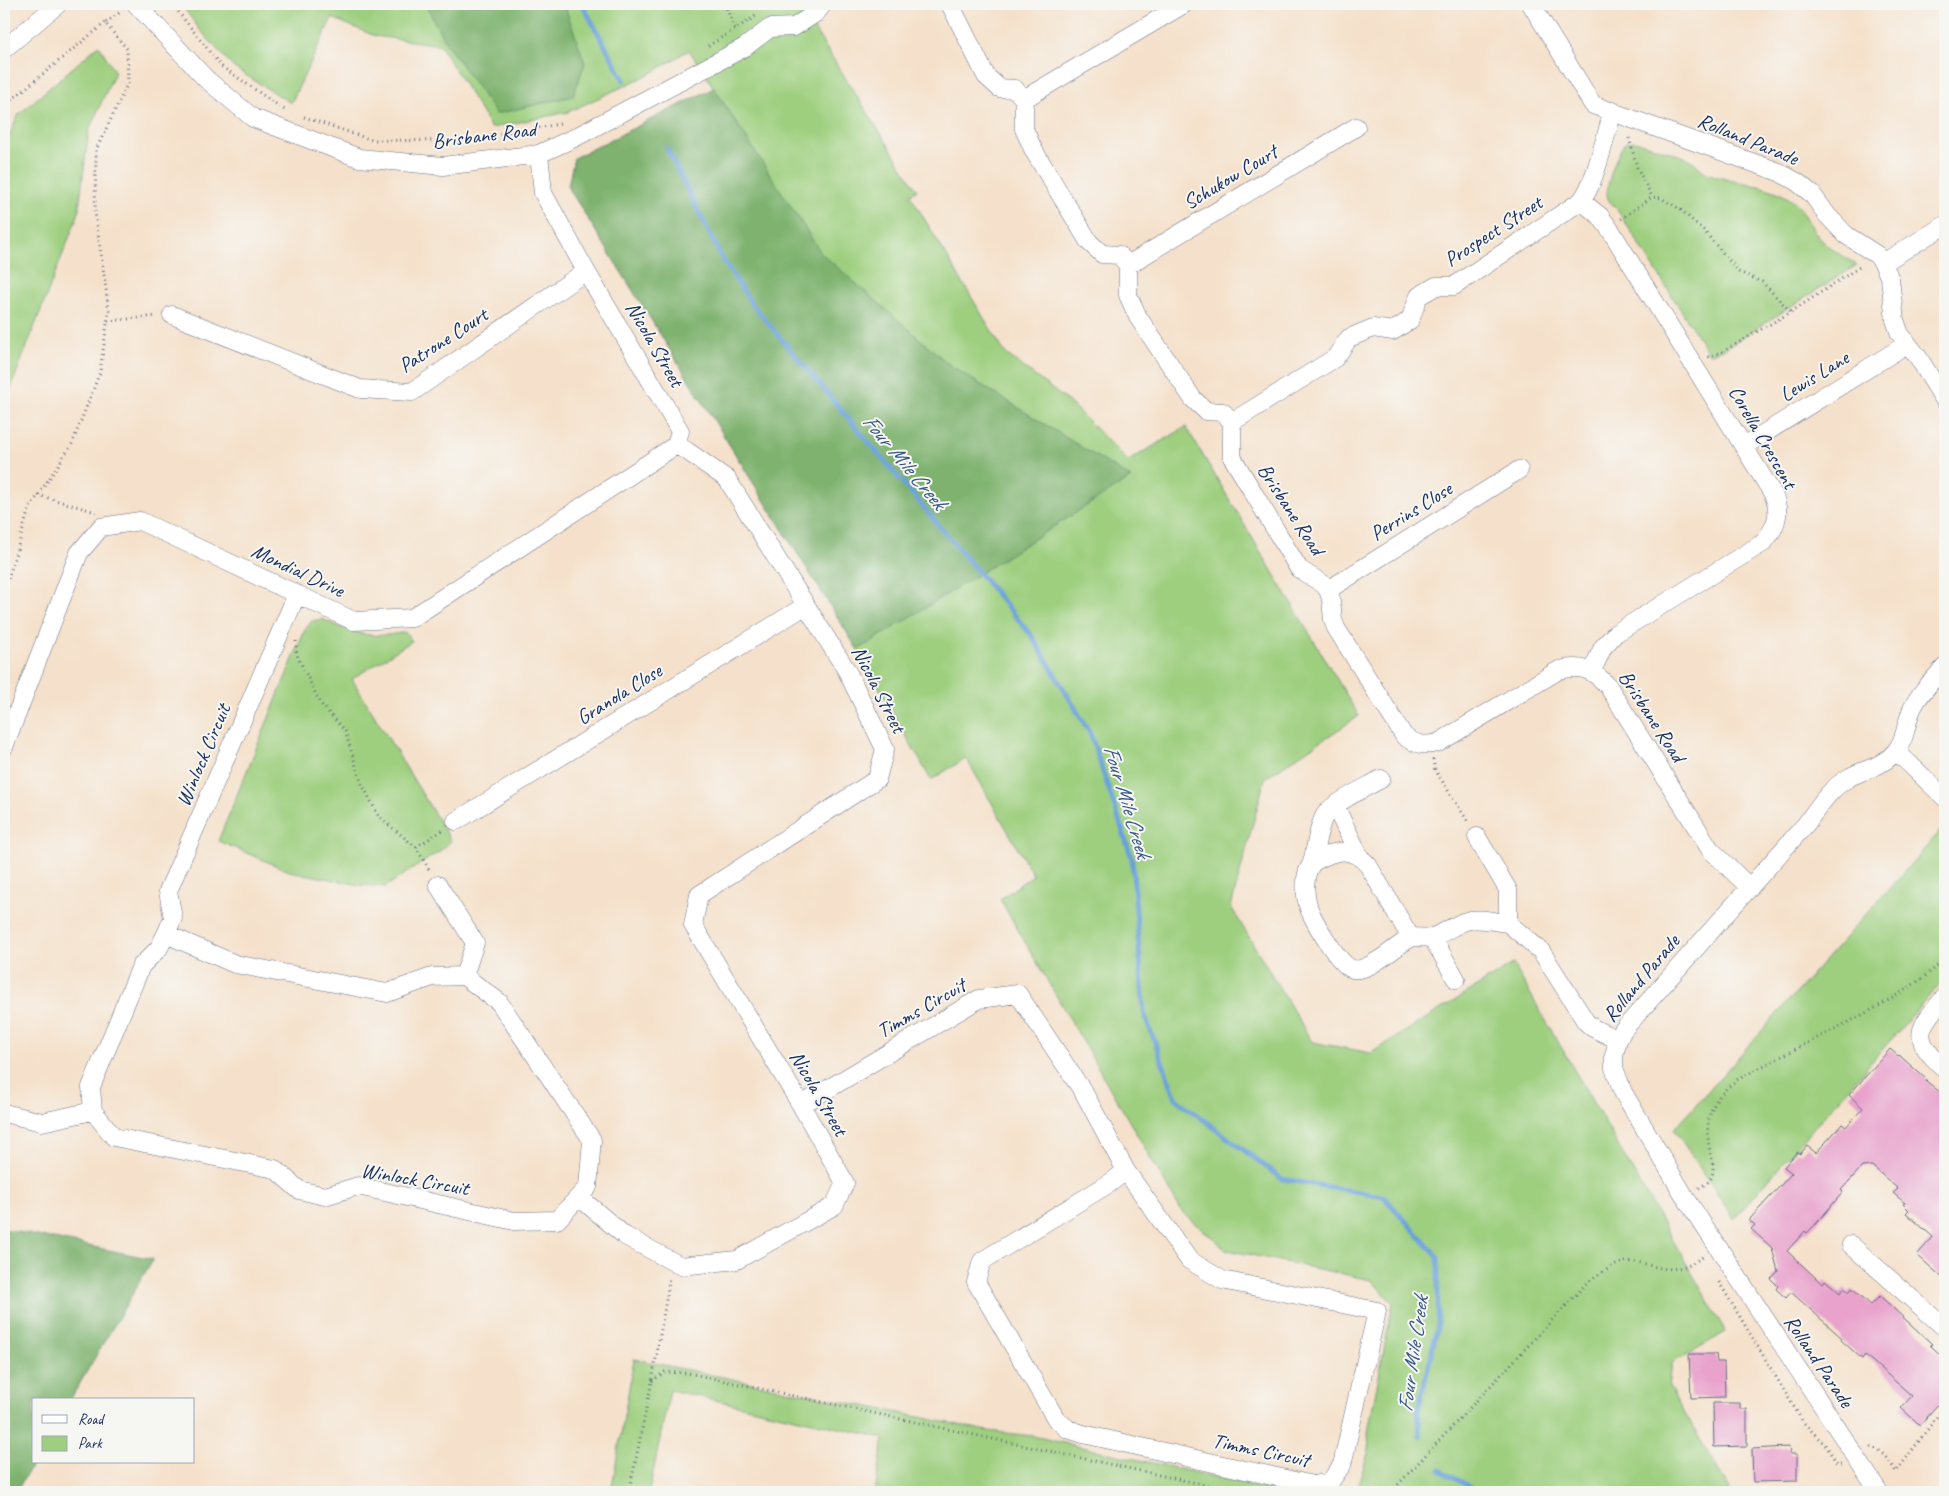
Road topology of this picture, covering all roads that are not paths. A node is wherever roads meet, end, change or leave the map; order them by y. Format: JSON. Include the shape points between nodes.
{"nodes":[{"id":1,"x":58,"y":4,"type":"edge"},
{"id":2,"x":822,"y":4,"type":"edge"},
{"id":3,"x":950,"y":4,"type":"edge"},
{"id":4,"x":1184,"y":4,"type":"edge"},
{"id":5,"x":1531,"y":4,"type":"edge"},
{"id":6,"x":131,"y":6,"type":"edge"},
{"id":7,"x":4,"y":49,"type":"edge"},
{"id":8,"x":1024,"y":99,"type":"junction"},
{"id":9,"x":1613,"y":111,"type":"junction"},
{"id":10,"x":1356,"y":127,"type":"dead end"},
{"id":11,"x":539,"y":154,"type":"junction"},
{"id":12,"x":1581,"y":201,"type":"junction"},
{"id":13,"x":1945,"y":225,"type":"edge"},
{"id":14,"x":1883,"y":263,"type":"junction"},
{"id":15,"x":1128,"y":265,"type":"junction"},
{"id":16,"x":586,"y":271,"type":"junction"},
{"id":17,"x":172,"y":315,"type":"road end"},
{"id":18,"x":1907,"y":344,"type":"junction"},
{"id":19,"x":1945,"y":401,"type":"edge"},
{"id":20,"x":1232,"y":422,"type":"junction"},
{"id":21,"x":676,"y":445,"type":"junction"},
{"id":22,"x":1744,"y":446,"type":"junction"},
{"id":23,"x":1519,"y":470,"type":"dead end"},
{"id":24,"x":1328,"y":590,"type":"junction"},
{"id":25,"x":297,"y":594,"type":"junction"},
{"id":26,"x":805,"y":606,"type":"junction"},
{"id":27,"x":1945,"y":666,"type":"edge"},
{"id":28,"x":1592,"y":671,"type":"junction"},
{"id":29,"x":4,"y":747,"type":"edge"},
{"id":30,"x":1896,"y":751,"type":"junction"},
{"id":31,"x":1381,"y":779,"type":"dead end"},
{"id":32,"x":1945,"y":798,"type":"edge"},
{"id":33,"x":1335,"y":806,"type":"junction"},
{"id":34,"x":456,"y":821,"type":"road end"},
{"id":35,"x":1477,"y":837,"type":"road end"},
{"id":36,"x":1359,"y":855,"type":"junction"},
{"id":37,"x":1312,"y":862,"type":"junction"},
{"id":38,"x":438,"y":884,"type":"road end"},
{"id":39,"x":1750,"y":888,"type":"junction"},
{"id":40,"x":1508,"y":923,"type":"junction"},
{"id":41,"x":166,"y":934,"type":"junction"},
{"id":42,"x":1432,"y":937,"type":"junction"},
{"id":43,"x":1411,"y":938,"type":"junction"},
{"id":44,"x":464,"y":976,"type":"junction"},
{"id":45,"x":1456,"y":979,"type":"dead end"},
{"id":46,"x":1945,"y":997,"type":"edge"},
{"id":47,"x":1618,"y":1040,"type":"junction"},
{"id":48,"x":1945,"y":1069,"type":"edge"},
{"id":49,"x":801,"y":1105,"type":"junction"},
{"id":50,"x":94,"y":1111,"type":"junction"},
{"id":51,"x":4,"y":1113,"type":"edge"},
{"id":52,"x":1126,"y":1171,"type":"junction"},
{"id":53,"x":579,"y":1197,"type":"junction"},
{"id":54,"x":1850,"y":1245,"type":"dead end"},
{"id":55,"x":1945,"y":1328,"type":"edge"},
{"id":56,"x":1879,"y":1492,"type":"edge"}],
"edges":[{"from":1,"to":7,"type":"street"},
{"from":2,"to":11,"type":"street","name":"Brisbane Road","via":[[816,13],[794,26],[770,28],[745,47],[569,131]]},
{"from":3,"to":8,"type":"street","via":[[986,76],[999,88],[1015,89]]},
{"from":4,"to":8,"type":"street"},
{"from":5,"to":9,"type":"street","name":"Rolland Parade","via":[[1593,105]]},
{"from":6,"to":11,"type":"street","name":"Brisbane Road","via":[[206,79],[253,118],[350,155],[443,166]]},
{"from":8,"to":15,"type":"street","via":[[1024,129],[1034,151],[1090,242],[1102,254],[1119,255]]},
{"from":9,"to":12,"type":"street","name":"Prospect Street","via":[[1591,183]]},
{"from":9,"to":14,"type":"street","name":"Rolland Parade","via":[[1779,172],[1797,182],[1812,194],[1846,235],[1877,255]]},
{"from":10,"to":15,"type":"street","name":"Schukow Court"},
{"from":11,"to":16,"type":"street","name":"Nicola Street","via":[[543,193]]},
{"from":12,"to":20,"type":"street","name":"Prospect Street","via":[[1454,286],[1436,286],[1419,296],[1410,320],[1394,331],[1373,328],[1349,338],[1335,358]]},
{"from":12,"to":22,"type":"street","name":"Corella Crescent","via":[[1600,216],[1611,231]]},
{"from":13,"to":14,"type":"street"},
{"from":14,"to":18,"type":"street","via":[[1890,278],[1895,320]]},
{"from":15,"to":20,"type":"street","via":[[1128,295],[1138,317],[1193,399],[1206,411],[1223,412]]},
{"from":16,"to":17,"type":"street","name":"Patrone Court","via":[[412,392],[360,389]]},
{"from":16,"to":21,"type":"street","name":"Nicola Street","via":[[680,431]]},
{"from":18,"to":19,"type":"street"},
{"from":18,"to":22,"type":"street","name":"Lewis Lane"},
{"from":20,"to":24,"type":"street","name":"Brisbane Road","via":[[1232,457],[1299,569]]},
{"from":21,"to":25,"type":"street","name":"Mondial Drive","via":[[412,618],[354,621]]},
{"from":21,"to":26,"type":"street","name":"Nicola Street","via":[[727,479]]},
{"from":22,"to":28,"type":"street","name":"Corella Crescent","via":[[1777,502],[1776,524],[1771,534],[1763,543],[1616,633],[1604,647]]},
{"from":23,"to":24,"type":"street","name":"Perrins Close"},
{"from":24,"to":28,"type":"street","name":"Brisbane Road","via":[[1336,628],[1400,731],[1421,745],[1446,739],[1559,670],[1573,667]]},
{"from":25,"to":29,"type":"street","name":"Mondial Drive","via":[[140,521],[101,527],[79,553]]},
{"from":25,"to":41,"type":"street","name":"Winlock Circuit","via":[[168,891],[174,918]]},
{"from":26,"to":34,"type":"street","name":"Granola Close"},
{"from":26,"to":49,"type":"street","name":"Nicola Street","via":[[847,671],[885,748],[877,779],[699,895],[693,925]]},
{"from":27,"to":30,"type":"street","name":"Rolland Parade","via":[[1917,700]]},
{"from":28,"to":39,"type":"street","name":"Brisbane Road","via":[[1608,686],[1710,849]]},
{"from":30,"to":32,"type":"street"},
{"from":30,"to":39,"type":"street","name":"Rolland Parade","via":[[1878,765],[1849,778],[1824,797],[1806,824]]},
{"from":31,"to":33,"type":"street"},
{"from":33,"to":36,"type":"street"},
{"from":33,"to":37,"type":"street","via":[[1326,813],[1322,822]]},
{"from":35,"to":40,"type":"street","via":[[1508,890]]},
{"from":36,"to":37,"type":"street","via":[[1332,852]]},
{"from":36,"to":43,"type":"street","via":[[1368,864]]},
{"from":37,"to":43,"type":"street","via":[[1305,891],[1308,907],[1330,946],[1350,968],[1359,970]]},
{"from":38,"to":44,"type":"street","via":[[474,943]]},
{"from":39,"to":47,"type":"street","name":"Rolland Parade","via":[[1623,1030]]},
{"from":40,"to":42,"type":"street","via":[[1469,920]]},
{"from":40,"to":47,"type":"street","via":[[1541,951],[1586,1022]]},
{"from":41,"to":44,"type":"street","via":[[235,964],[387,993],[432,977]]},
{"from":41,"to":50,"type":"street","name":"Winlock Circuit","via":[[160,948],[141,966],[91,1087]]},
{"from":42,"to":43,"type":"street"},
{"from":42,"to":45,"type":"street"},
{"from":44,"to":53,"type":"street","name":"Winlock Circuit","via":[[499,1002],[592,1140],[588,1187]]},
{"from":46,"to":48,"type":"street","via":[[1922,1027],[1928,1053]]},
{"from":47,"to":56,"type":"street","name":"Rolland Parade","via":[[1614,1055],[1617,1080],[1623,1092],[1685,1196]]},
{"from":49,"to":52,"type":"street","name":"Timms Circuit","via":[[979,998],[1018,994],[1084,1093]]},
{"from":49,"to":53,"type":"street","name":"Nicola Street","via":[[845,1183],[834,1206],[737,1260],[681,1266],[625,1236]]},
{"from":50,"to":51,"type":"street","via":[[42,1122]]},
{"from":50,"to":53,"type":"street","name":"Winlock Circuit","via":[[114,1137],[275,1169],[299,1190],[326,1196],[358,1186],[514,1221],[557,1220]]},
{"from":52,"to":52,"type":"street","name":"Timms Circuit","via":[[1189,1260],[1222,1280],[1377,1311],[1342,1465],[1330,1482],[1313,1485],[1083,1434],[1068,1429],[1056,1419],[976,1282],[982,1260]]},
{"from":54,"to":55,"type":"street"}]}
